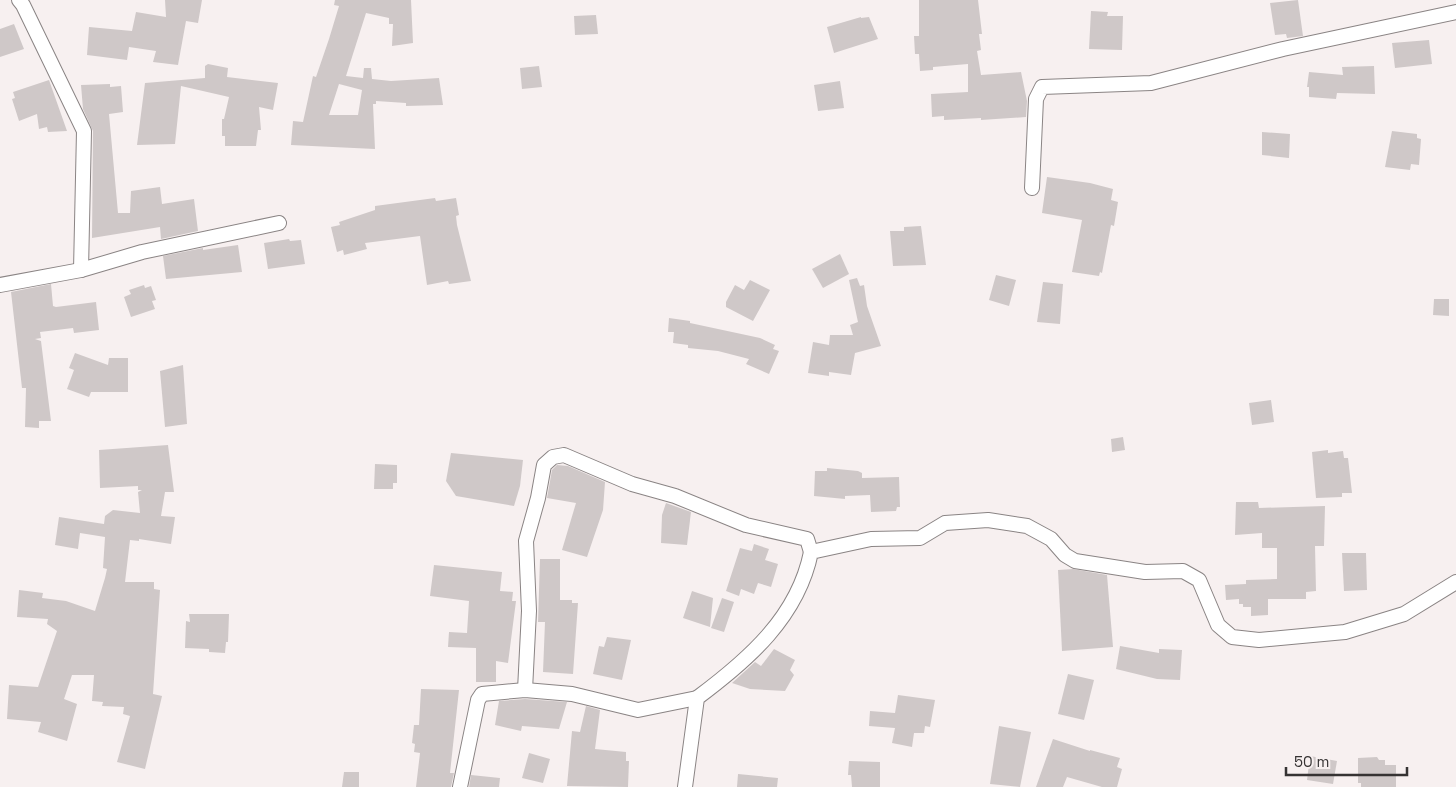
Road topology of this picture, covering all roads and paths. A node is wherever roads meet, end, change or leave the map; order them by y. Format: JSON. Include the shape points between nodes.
{"nodes":[{"id":1,"x":19,"y":0,"type":"edge"},
{"id":2,"x":1456,"y":12,"type":"edge"},
{"id":3,"x":1032,"y":188,"type":"dead end"},
{"id":4,"x":279,"y":223,"type":"dead end"},
{"id":5,"x":81,"y":270,"type":"junction"},
{"id":6,"x":0,"y":286,"type":"edge"},
{"id":7,"x":811,"y":552,"type":"junction"},
{"id":8,"x":1456,"y":582,"type":"edge"},
{"id":9,"x":525,"y":690,"type":"junction"},
{"id":10,"x":697,"y":698,"type":"junction"},
{"id":11,"x":460,"y":787,"type":"edge"},
{"id":12,"x":685,"y":787,"type":"edge"}],
"edges":[{"from":1,"to":5,"type":"street","via":[[84,131]]},
{"from":2,"to":3,"type":"street","via":[[1283,49],[1151,83],[1042,87],[1036,99]]},
{"from":4,"to":5,"type":"street","via":[[142,252]]},
{"from":5,"to":6,"type":"street"},
{"from":7,"to":8,"type":"street","via":[[871,539],[920,538],[945,523],[988,520],[1027,526],[1051,539],[1075,561],[1145,572],[1183,571],[1199,580],[1218,625],[1232,637],[1259,640],[1345,632],[1404,614]]},
{"from":7,"to":9,"type":"street","via":[[807,539],[746,525],[675,496],[632,484],[564,455],[553,457],[544,465],[526,541],[529,612]]},
{"from":7,"to":10,"type":"street","via":[[808,569],[788,611],[764,643]]},
{"from":9,"to":10,"type":"street","via":[[572,694],[638,710]]},
{"from":9,"to":11,"type":"street","via":[[482,694],[478,700]]},
{"from":10,"to":12,"type":"street"}]}
